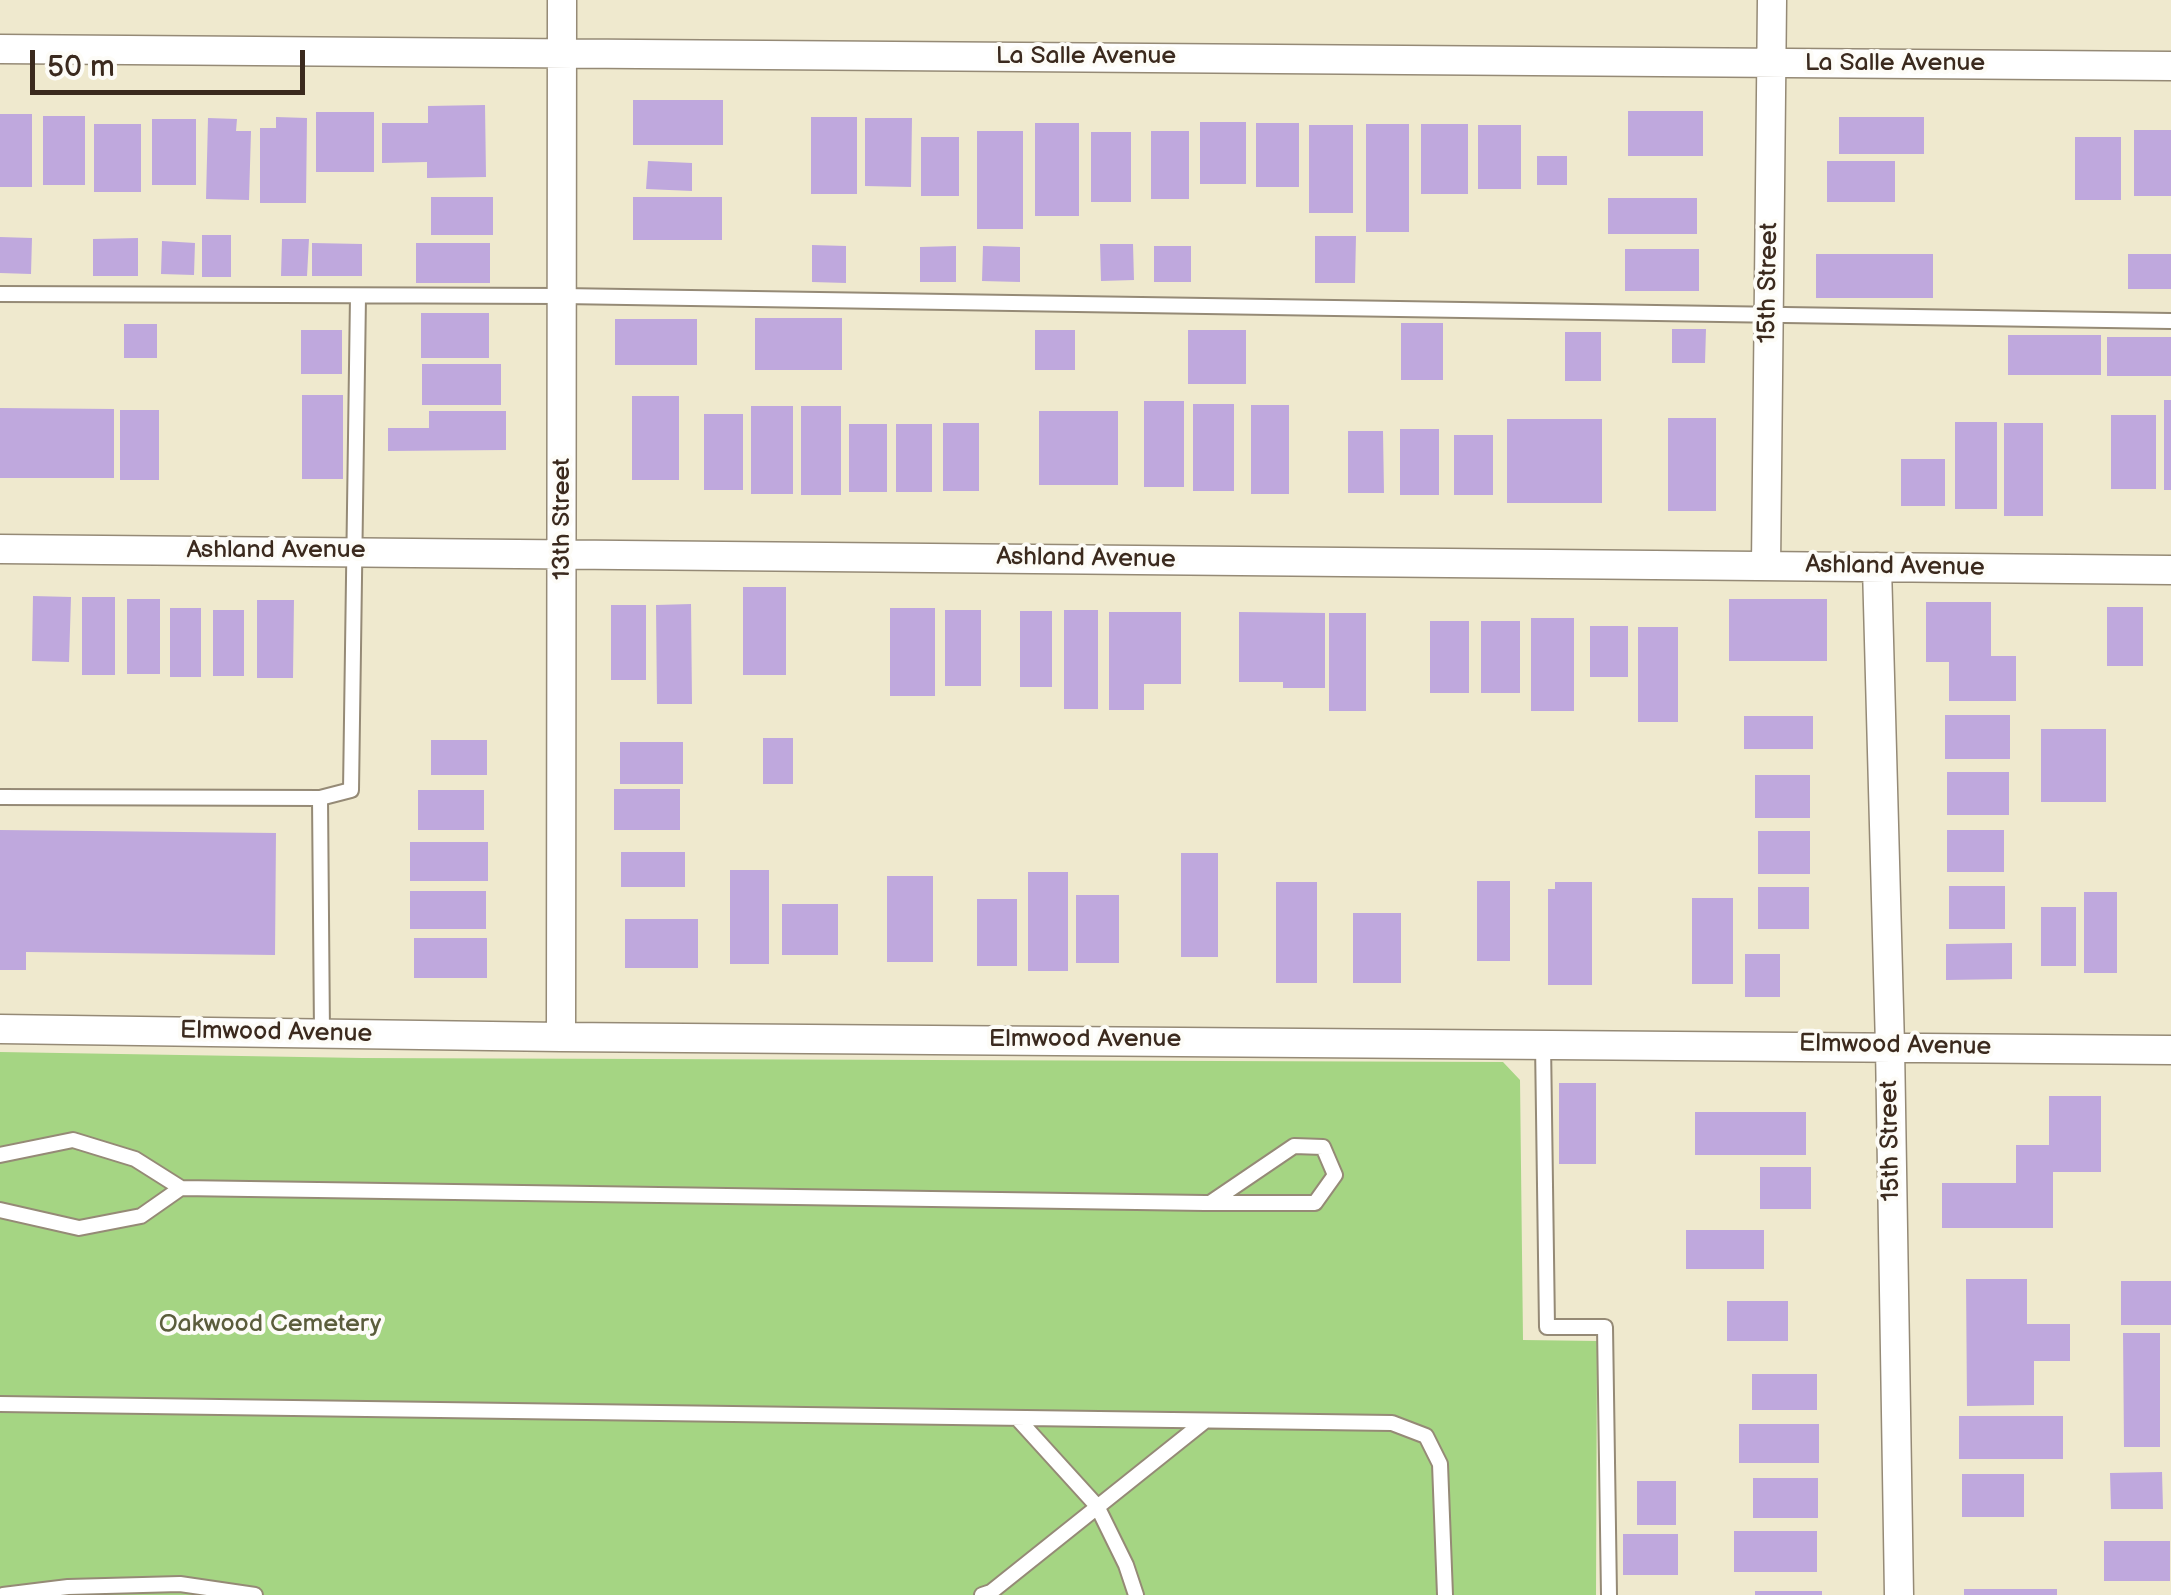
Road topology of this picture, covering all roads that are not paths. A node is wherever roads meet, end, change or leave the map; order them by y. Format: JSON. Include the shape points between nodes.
{"nodes":[{"id":1,"x":562,"y":0,"type":"edge"},
{"id":2,"x":1772,"y":0,"type":"edge"},
{"id":3,"x":0,"y":50,"type":"edge"},
{"id":4,"x":561,"y":53,"type":"junction"},
{"id":5,"x":1771,"y":63,"type":"junction"},
{"id":6,"x":2171,"y":66,"type":"edge"},
{"id":7,"x":0,"y":294,"type":"edge"},
{"id":8,"x":358,"y":296,"type":"junction"},
{"id":9,"x":562,"y":296,"type":"junction"},
{"id":10,"x":1768,"y":315,"type":"junction"},
{"id":11,"x":2171,"y":321,"type":"edge"},
{"id":12,"x":0,"y":549,"type":"edge"},
{"id":13,"x":354,"y":552,"type":"junction"},
{"id":14,"x":564,"y":554,"type":"junction"},
{"id":15,"x":1766,"y":566,"type":"junction"},
{"id":16,"x":1877,"y":568,"type":"junction"},
{"id":17,"x":2171,"y":570,"type":"edge"},
{"id":18,"x":0,"y":796,"type":"edge"},
{"id":19,"x":320,"y":798,"type":"junction"},
{"id":20,"x":0,"y":1029,"type":"edge"},
{"id":21,"x":322,"y":1034,"type":"junction"},
{"id":22,"x":561,"y":1037,"type":"junction"},
{"id":23,"x":1543,"y":1043,"type":"junction"},
{"id":24,"x":1890,"y":1046,"type":"junction"},
{"id":25,"x":2171,"y":1050,"type":"edge"},
{"id":26,"x":0,"y":1155,"type":"edge"},
{"id":27,"x":181,"y":1188,"type":"junction"},
{"id":28,"x":1210,"y":1203,"type":"junction"},
{"id":29,"x":0,"y":1210,"type":"edge"},
{"id":30,"x":0,"y":1404,"type":"edge"},
{"id":31,"x":1017,"y":1418,"type":"junction"},
{"id":32,"x":1205,"y":1421,"type":"junction"},
{"id":33,"x":1098,"y":1506,"type":"junction"},
{"id":34,"x":3,"y":1595,"type":"edge"},
{"id":35,"x":254,"y":1595,"type":"edge"},
{"id":36,"x":982,"y":1595,"type":"edge"},
{"id":37,"x":1136,"y":1595,"type":"edge"},
{"id":38,"x":1445,"y":1595,"type":"edge"},
{"id":39,"x":1609,"y":1595,"type":"edge"},
{"id":40,"x":1899,"y":1595,"type":"edge"}],
"edges":[{"from":1,"to":4,"type":"street","name":"13th Street"},
{"from":2,"to":5,"type":"street","name":"15th Street"},
{"from":3,"to":4,"type":"street","name":"La Salle Avenue"},
{"from":4,"to":5,"type":"street","name":"La Salle Avenue"},
{"from":4,"to":9,"type":"street","name":"13th Street"},
{"from":5,"to":6,"type":"street","name":"La Salle Avenue"},
{"from":5,"to":10,"type":"street","name":"15th Street"},
{"from":7,"to":8,"type":"lane"},
{"from":8,"to":9,"type":"lane"},
{"from":8,"to":13,"type":"lane"},
{"from":9,"to":10,"type":"lane"},
{"from":9,"to":14,"type":"street","name":"13th Street"},
{"from":10,"to":11,"type":"lane"},
{"from":10,"to":15,"type":"street","name":"15th Street"},
{"from":12,"to":13,"type":"street","name":"Ashland Avenue"},
{"from":13,"to":14,"type":"street","name":"Ashland Avenue"},
{"from":13,"to":19,"type":"lane","via":[[351,790]]},
{"from":14,"to":15,"type":"street","name":"Ashland Avenue"},
{"from":14,"to":22,"type":"street","name":"13th Street"},
{"from":15,"to":16,"type":"street","name":"Ashland Avenue"},
{"from":16,"to":17,"type":"street","name":"Ashland Avenue"},
{"from":16,"to":24,"type":"street","name":"15th Street"},
{"from":18,"to":19,"type":"lane"},
{"from":19,"to":21,"type":"lane"},
{"from":20,"to":21,"type":"street","name":"Elmwood Avenue"},
{"from":21,"to":22,"type":"street","name":"Elmwood Avenue"},
{"from":22,"to":23,"type":"street","name":"Elmwood Avenue"},
{"from":23,"to":24,"type":"street","name":"Elmwood Avenue"},
{"from":23,"to":39,"type":"lane","via":[[1547,1327],[1605,1327]]},
{"from":24,"to":25,"type":"street","name":"Elmwood Avenue"},
{"from":24,"to":40,"type":"street","name":"15th Street"},
{"from":26,"to":27,"type":"lane","via":[[72,1140],[135,1159]]},
{"from":27,"to":28,"type":"lane"},
{"from":27,"to":29,"type":"lane","via":[[141,1216],[79,1228]]},
{"from":28,"to":28,"type":"lane","via":[[1315,1203],[1335,1174],[1324,1147],[1294,1146]]},
{"from":30,"to":31,"type":"lane"},
{"from":31,"to":32,"type":"lane"},
{"from":31,"to":33,"type":"lane"},
{"from":32,"to":33,"type":"lane"},
{"from":32,"to":38,"type":"lane","via":[[1392,1423],[1426,1436],[1440,1464]]},
{"from":33,"to":36,"type":"lane"},
{"from":33,"to":37,"type":"lane"},
{"from":34,"to":35,"type":"lane","via":[[180,1584]]}]}
